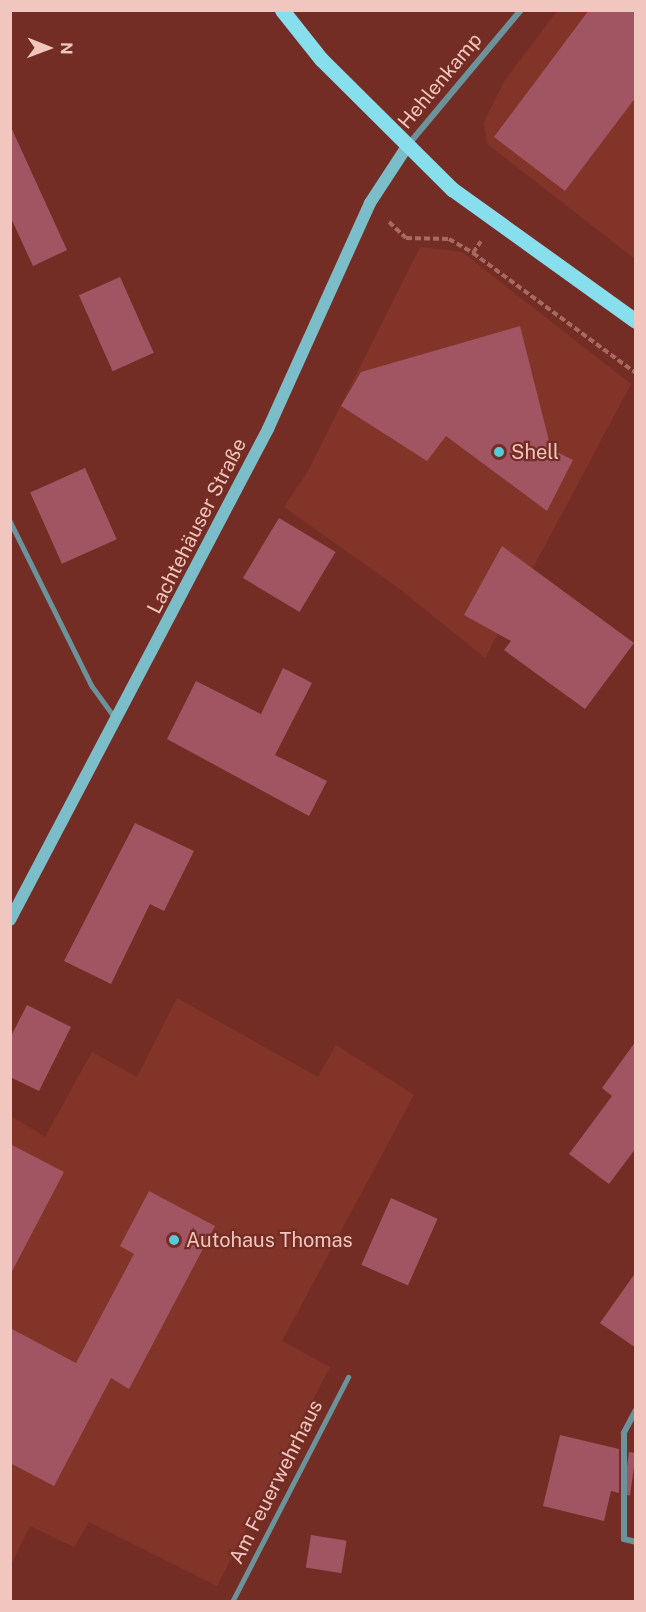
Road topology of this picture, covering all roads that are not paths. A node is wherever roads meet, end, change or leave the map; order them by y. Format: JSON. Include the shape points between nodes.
{"nodes":[{"id":1,"x":282,"y":10,"type":"edge"},
{"id":2,"x":521,"y":10,"type":"edge"},
{"id":3,"x":408,"y":145,"type":"junction"},
{"id":4,"x":636,"y":321,"type":"edge"},
{"id":5,"x":10,"y":521,"type":"edge"},
{"id":6,"x":118,"y":720,"type":"junction"},
{"id":7,"x":10,"y":920,"type":"edge"},
{"id":8,"x":348,"y":1377,"type":"dead end"},
{"id":9,"x":636,"y":1410,"type":"edge"},
{"id":10,"x":636,"y":1542,"type":"edge"},
{"id":11,"x":232,"y":1602,"type":"edge"}],
"edges":[{"from":1,"to":3,"type":"main road","via":[[321,58]]},
{"from":2,"to":3,"type":"street","name":"Hehlenkamp"},
{"from":3,"to":4,"type":"main road","via":[[452,189]]},
{"from":3,"to":6,"type":"street","name":"Lachtehäuser Straße","via":[[370,203],[268,429]]},
{"from":5,"to":6,"type":"lane","via":[[92,686]]},
{"from":6,"to":7,"type":"street","name":"Lachtehäuser Straße"},
{"from":8,"to":11,"type":"lane","name":"Am Feuerwehrhaus"},
{"from":9,"to":10,"type":"street","via":[[624,1433],[624,1539]]}]}
